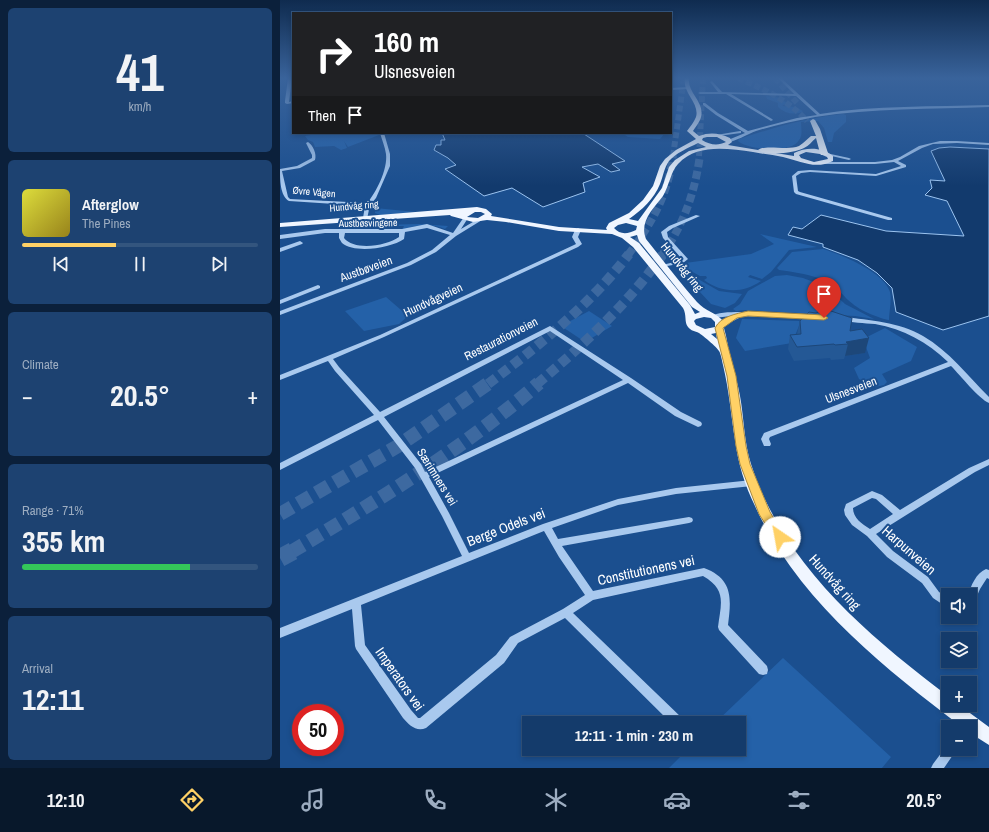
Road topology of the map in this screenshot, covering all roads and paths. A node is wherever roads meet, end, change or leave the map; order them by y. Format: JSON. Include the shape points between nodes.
{"nodes":[{"id":1,"x":699,"y":114,"type":"edge"},
{"id":2,"x":717,"y":114,"type":"edge"},
{"id":3,"x":761,"y":114,"type":"edge"},
{"id":4,"x":830,"y":114,"type":"edge"},
{"id":5,"x":819,"y":115,"type":"joint"},
{"id":6,"x":771,"y":120,"type":"dead end"},
{"id":7,"x":694,"y":125,"type":"junction"},
{"id":8,"x":746,"y":132,"type":"junction"},
{"id":9,"x":382,"y":134,"type":"edge"},
{"id":10,"x":715,"y":135,"type":"junction"},
{"id":11,"x":813,"y":137,"type":"junction"},
{"id":12,"x":699,"y":139,"type":"junction"},
{"id":13,"x":729,"y":141,"type":"junction"},
{"id":14,"x":308,"y":143,"type":"dead end"},
{"id":15,"x":989,"y":144,"type":"edge"},
{"id":16,"x":718,"y":146,"type":"junction"},
{"id":17,"x":762,"y":150,"type":"junction"},
{"id":18,"x":803,"y":151,"type":"junction"},
{"id":19,"x":826,"y":153,"type":"junction"},
{"id":20,"x":798,"y":159,"type":"junction"},
{"id":21,"x":894,"y":160,"type":"junction"},
{"id":22,"x":865,"y":162,"type":"junction"},
{"id":23,"x":824,"y":163,"type":"junction"},
{"id":24,"x":280,"y":170,"type":"edge"},
{"id":25,"x":368,"y":205,"type":"junction"},
{"id":26,"x":467,"y":216,"type":"junction"},
{"id":27,"x":698,"y":216,"type":"dead end"},
{"id":28,"x":484,"y":217,"type":"junction"},
{"id":29,"x":366,"y":218,"type":"junction"},
{"id":30,"x":890,"y":219,"type":"dead end"},
{"id":31,"x":617,"y":222,"type":"junction"},
{"id":32,"x":280,"y":225,"type":"edge"},
{"id":33,"x":639,"y":228,"type":"junction"},
{"id":34,"x":578,"y":230,"type":"junction"},
{"id":35,"x":342,"y":232,"type":"junction"},
{"id":36,"x":402,"y":232,"type":"junction"},
{"id":37,"x":612,"y":232,"type":"junction"},
{"id":38,"x":454,"y":235,"type":"junction"},
{"id":39,"x":623,"y":235,"type":"junction"},
{"id":40,"x":280,"y":237,"type":"edge"},
{"id":41,"x":300,"y":243,"type":"dead end"},
{"id":42,"x":280,"y":250,"type":"edge"},
{"id":43,"x":664,"y":266,"type":"junction"},
{"id":44,"x":318,"y":287,"type":"dead end"},
{"id":45,"x":280,"y":302,"type":"edge"},
{"id":46,"x":280,"y":313,"type":"edge"},
{"id":47,"x":748,"y":314,"type":"junction"},
{"id":48,"x":711,"y":315,"type":"junction"},
{"id":49,"x":824,"y":318,"type":"edge"},
{"id":50,"x":839,"y":318,"type":"edge"},
{"id":51,"x":691,"y":319,"type":"junction"},
{"id":52,"x":720,"y":326,"type":"junction"},
{"id":53,"x":704,"y":332,"type":"junction"},
{"id":54,"x":724,"y":350,"type":"junction"},
{"id":55,"x":329,"y":358,"type":"junction"},
{"id":56,"x":952,"y":363,"type":"junction"},
{"id":57,"x":280,"y":378,"type":"edge"},
{"id":58,"x":629,"y":380,"type":"junction"},
{"id":59,"x":989,"y":401,"type":"edge"},
{"id":60,"x":379,"y":416,"type":"junction"},
{"id":61,"x":698,"y":424,"type":"dead end"},
{"id":62,"x":767,"y":444,"type":"dead end"},
{"id":63,"x":989,"y":462,"type":"edge"},
{"id":64,"x":280,"y":467,"type":"edge"},
{"id":65,"x":424,"y":476,"type":"junction"},
{"id":66,"x":752,"y":483,"type":"junction"},
{"id":67,"x":899,"y":514,"type":"junction"},
{"id":68,"x":689,"y":520,"type":"dead end"},
{"id":69,"x":546,"y":526,"type":"junction"},
{"id":70,"x":870,"y":533,"type":"junction"},
{"id":71,"x":556,"y":543,"type":"junction"},
{"id":72,"x":467,"y":557,"type":"junction"},
{"id":73,"x":989,"y":574,"type":"edge"},
{"id":74,"x":974,"y":588,"type":"edge"},
{"id":75,"x":591,"y":596,"type":"junction"},
{"id":76,"x":941,"y":599,"type":"edge"},
{"id":77,"x":356,"y":602,"type":"junction"},
{"id":78,"x":566,"y":612,"type":"junction"},
{"id":79,"x":280,"y":633,"type":"edge"},
{"id":80,"x":507,"y":650,"type":"joint"},
{"id":81,"x":763,"y":670,"type":"dead end"},
{"id":82,"x":672,"y":716,"type":"edge"},
{"id":83,"x":962,"y":720,"type":"edge"},
{"id":84,"x":977,"y":731,"type":"edge"},
{"id":85,"x":989,"y":738,"type":"edge"},
{"id":86,"x":946,"y":756,"type":"edge"},
{"id":87,"x":937,"y":768,"type":"edge"}],
"edges":[{"from":1,"to":7,"type":"main road"},
{"from":2,"to":8,"type":"street"},
{"from":3,"to":6,"type":"street"},
{"from":4,"to":5,"type":"street"},
{"from":5,"to":8,"type":"street"},
{"from":7,"to":10,"type":"main road","via":[[699,131]]},
{"from":7,"to":12,"type":"main road","via":[[690,131]]},
{"from":8,"to":10,"type":"street"},
{"from":8,"to":13,"type":"street"},
{"from":9,"to":25,"type":"street","via":[[388,154],[388,166],[374,198]]},
{"from":10,"to":12,"type":"main road"},
{"from":10,"to":13,"type":"main road","via":[[726,137]]},
{"from":11,"to":17,"type":"highway","via":[[798,148]]},
{"from":11,"to":18,"type":"highway","via":[[812,144]]},
{"from":11,"to":19,"type":"highway","via":[[810,121],[818,129]]},
{"from":12,"to":16,"type":"main road","via":[[701,143]]},
{"from":12,"to":31,"type":"main road","via":[[668,159],[652,193],[634,212]]},
{"from":13,"to":16,"type":"main road"},
{"from":13,"to":17,"type":"main road","via":[[743,147]]},
{"from":14,"to":24,"type":"street","name":"Øvre Vågen","via":[[314,159],[303,165]]},
{"from":15,"to":21,"type":"street","via":[[930,144]]},
{"from":16,"to":20,"type":"main road"},
{"from":16,"to":33,"type":"main road","via":[[691,152],[677,161],[672,167],[665,188],[645,215]]},
{"from":17,"to":18,"type":"main road"},
{"from":18,"to":19,"type":"main road"},
{"from":18,"to":20,"type":"main road","via":[[796,154]]},
{"from":19,"to":22,"type":"street"},
{"from":19,"to":23,"type":"main road","via":[[831,160]]},
{"from":20,"to":23,"type":"main road","via":[[807,163]]},
{"from":21,"to":22,"type":"street"},
{"from":21,"to":30,"type":"street","via":[[904,166],[876,175],[810,171],[800,172],[794,176],[798,193]]},
{"from":22,"to":23,"type":"street"},
{"from":24,"to":25,"type":"street","name":"Øvre Vågen","via":[[286,197],[289,200]]},
{"from":25,"to":29,"type":"street"},
{"from":26,"to":28,"type":"main road"},
{"from":26,"to":28,"type":"main road","via":[[480,209]]},
{"from":26,"to":29,"type":"main road","name":"Hundvåg ring","via":[[429,214]]},
{"from":26,"to":38,"type":"street","name":"Austbøveien"},
{"from":27,"to":43,"type":"street","via":[[671,226],[664,232],[665,237],[685,259]]},
{"from":28,"to":31,"type":"main road","via":[[561,226],[591,226]]},
{"from":28,"to":34,"type":"main road"},
{"from":28,"to":38,"type":"street","name":"Austbøveien"},
{"from":29,"to":32,"type":"main road","name":"Hundvåg ring"},
{"from":31,"to":33,"type":"main road","via":[[630,221]]},
{"from":31,"to":37,"type":"main road","via":[[610,226]]},
{"from":33,"to":39,"type":"main road","via":[[632,235]]},
{"from":33,"to":43,"type":"main road","name":"Hundvåg ring","via":[[642,239]]},
{"from":34,"to":37,"type":"main road"},
{"from":34,"to":55,"type":"street","name":"Hundvågveien","via":[[575,237],[578,246]]},
{"from":35,"to":36,"type":"street","name":"Austbøsvingene"},
{"from":35,"to":36,"type":"street","via":[[341,240],[346,244],[378,247],[398,241],[402,238]]},
{"from":35,"to":40,"type":"street","name":"Austbøsvingene","via":[[325,231]]},
{"from":36,"to":38,"type":"street","name":"Austbøsvingene","via":[[427,226]]},
{"from":37,"to":39,"type":"main road"},
{"from":38,"to":46,"type":"street","name":"Austbøveien","via":[[434,251],[409,264]]},
{"from":39,"to":51,"type":"main road","name":"Hundvåg ring","via":[[636,245],[687,306]]},
{"from":41,"to":42,"type":"street"},
{"from":43,"to":48,"type":"main road","name":"Hundvåg ring","via":[[695,305]]},
{"from":44,"to":45,"type":"street"},
{"from":47,"to":48,"type":"street"},
{"from":47,"to":49,"type":"street"},
{"from":47,"to":52,"type":"street","via":[[734,317]]},
{"from":48,"to":51,"type":"main road","via":[[700,314]]},
{"from":48,"to":52,"type":"main road","name":"Hundvåg ring","via":[[719,320]]},
{"from":50,"to":56,"type":"street","via":[[890,325],[910,332],[927,342]]},
{"from":51,"to":53,"type":"main road","via":[[692,326]]},
{"from":52,"to":53,"type":"main road"},
{"from":52,"to":54,"type":"main road","name":"Hundvåg ring"},
{"from":53,"to":54,"type":"main road"},
{"from":54,"to":66,"type":"main road","name":"Hundvåg ring","via":[[731,376],[741,446]]},
{"from":55,"to":57,"type":"street","name":"Hundvågveien"},
{"from":55,"to":60,"type":"street","name":"Særimners vei"},
{"from":56,"to":59,"type":"street"},
{"from":56,"to":62,"type":"street","name":"Ulsnesveien","via":[[767,435]]},
{"from":58,"to":60,"type":"street","name":"Restaurationveien","via":[[550,328]]},
{"from":58,"to":61,"type":"street","name":"Restaurationveien","via":[[678,414]]},
{"from":58,"to":65,"type":"street"},
{"from":60,"to":64,"type":"street"},
{"from":60,"to":65,"type":"street","name":"Særimners vei"},
{"from":63,"to":67,"type":"street","name":"Harpunveien"},
{"from":65,"to":72,"type":"street","name":"Særimners vei"},
{"from":66,"to":69,"type":"street","name":"Berge Odels vei","via":[[676,491],[626,501]]},
{"from":66,"to":83,"type":"main road","name":"Hundvåg ring","via":[[773,527],[795,561],[823,594],[869,641]]},
{"from":67,"to":70,"type":"street","name":"Harpunveien"},
{"from":67,"to":70,"type":"street","name":"Harpunveien","via":[[872,494],[849,506],[848,512],[853,520]]},
{"from":68,"to":71,"type":"street"},
{"from":69,"to":71,"type":"street","name":"Constitutionens vei"},
{"from":69,"to":72,"type":"street","name":"Berge Odels vei"},
{"from":70,"to":76,"type":"street","name":"Harpunveien","via":[[890,554],[925,580]]},
{"from":71,"to":75,"type":"street","name":"Constitutionens vei"},
{"from":72,"to":77,"type":"street","name":"Berge Odels vei"},
{"from":73,"to":74,"type":"street","via":[[986,573]]},
{"from":75,"to":78,"type":"street","name":"Constitutionens vei"},
{"from":75,"to":81,"type":"street","name":"Constitutionens vei","via":[[704,572],[719,582],[726,595],[723,627]]},
{"from":77,"to":79,"type":"street","name":"Berge Odels vei"},
{"from":77,"to":80,"type":"street","name":"Imperators vei","via":[[360,646],[407,714],[418,725],[490,669]]},
{"from":78,"to":80,"type":"street","name":"Constitutionens vei","via":[[514,640]]},
{"from":78,"to":82,"type":"street"},
{"from":84,"to":85,"type":"main road","name":"Hundvåg ring"},
{"from":86,"to":87,"type":"street"}]}
